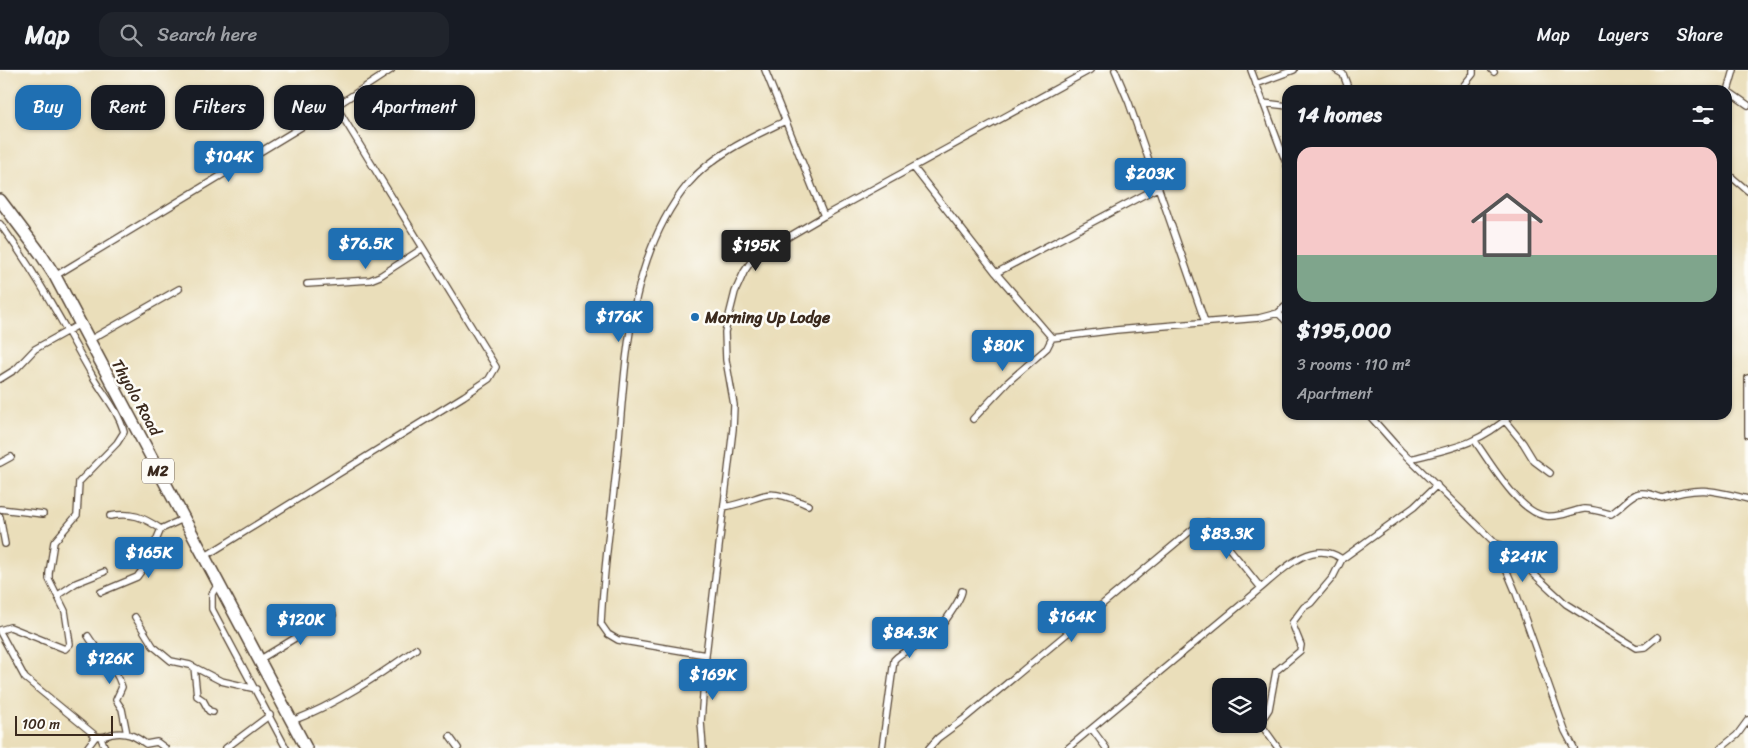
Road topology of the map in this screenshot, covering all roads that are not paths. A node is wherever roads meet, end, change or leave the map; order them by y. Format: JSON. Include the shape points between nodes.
{"nodes":[{"id":1,"x":391,"y":70,"type":"edge"},
{"id":2,"x":765,"y":70,"type":"edge"},
{"id":3,"x":1090,"y":70,"type":"edge"},
{"id":4,"x":1114,"y":70,"type":"edge"},
{"id":5,"x":1251,"y":70,"type":"edge"},
{"id":6,"x":1294,"y":70,"type":"edge"},
{"id":7,"x":1336,"y":70,"type":"edge"},
{"id":8,"x":1480,"y":70,"type":"edge"},
{"id":9,"x":1734,"y":70,"type":"edge"},
{"id":10,"x":1473,"y":71,"type":"edge"},
{"id":11,"x":1256,"y":84,"type":"junction"},
{"id":12,"x":1347,"y":85,"type":"edge"},
{"id":13,"x":1463,"y":85,"type":"edge"},
{"id":14,"x":1730,"y":85,"type":"edge"},
{"id":15,"x":1732,"y":94,"type":"edge"},
{"id":16,"x":344,"y":101,"type":"edge"},
{"id":17,"x":1263,"y":102,"type":"junction"},
{"id":18,"x":1282,"y":105,"type":"edge"},
{"id":19,"x":1748,"y":105,"type":"edge"},
{"id":20,"x":344,"y":119,"type":"edge"},
{"id":21,"x":785,"y":121,"type":"junction"},
{"id":22,"x":296,"y":130,"type":"edge"},
{"id":23,"x":1282,"y":152,"type":"edge"},
{"id":24,"x":914,"y":168,"type":"junction"},
{"id":25,"x":1732,"y":177,"type":"edge"},
{"id":26,"x":1157,"y":188,"type":"junction"},
{"id":27,"x":1748,"y":190,"type":"edge"},
{"id":28,"x":0,"y":200,"type":"edge"},
{"id":29,"x":824,"y":216,"type":"junction"},
{"id":30,"x":0,"y":224,"type":"edge"},
{"id":31,"x":423,"y":248,"type":"junction"},
{"id":32,"x":996,"y":273,"type":"junction"},
{"id":33,"x":55,"y":276,"type":"junction"},
{"id":34,"x":307,"y":284,"type":"dead end"},
{"id":35,"x":179,"y":289,"type":"dead end"},
{"id":36,"x":1282,"y":309,"type":"edge"},
{"id":37,"x":1278,"y":313,"type":"junction"},
{"id":38,"x":1282,"y":317,"type":"edge"},
{"id":39,"x":1205,"y":322,"type":"junction"},
{"id":40,"x":80,"y":324,"type":"junction"},
{"id":41,"x":68,"y":331,"type":"junction"},
{"id":42,"x":1052,"y":338,"type":"junction"},
{"id":43,"x":91,"y":346,"type":"junction"},
{"id":44,"x":83,"y":357,"type":"junction"},
{"id":45,"x":1748,"y":378,"type":"edge"},
{"id":46,"x":0,"y":379,"type":"edge"},
{"id":47,"x":116,"y":401,"type":"junction"},
{"id":48,"x":973,"y":419,"type":"dead end"},
{"id":49,"x":1374,"y":420,"type":"edge"},
{"id":50,"x":1504,"y":421,"type":"joint"},
{"id":51,"x":1748,"y":435,"type":"edge"},
{"id":52,"x":1475,"y":441,"type":"junction"},
{"id":53,"x":11,"y":456,"type":"dead end"},
{"id":54,"x":1410,"y":459,"type":"junction"},
{"id":55,"x":0,"y":463,"type":"edge"},
{"id":56,"x":1550,"y":473,"type":"dead end"},
{"id":57,"x":1437,"y":485,"type":"junction"},
{"id":58,"x":1748,"y":499,"type":"edge"},
{"id":59,"x":808,"y":505,"type":"dead end"},
{"id":60,"x":724,"y":507,"type":"junction"},
{"id":61,"x":0,"y":508,"type":"edge"},
{"id":62,"x":43,"y":514,"type":"dead end"},
{"id":63,"x":110,"y":516,"type":"dead end"},
{"id":64,"x":0,"y":518,"type":"edge"},
{"id":65,"x":183,"y":518,"type":"junction"},
{"id":66,"x":161,"y":529,"type":"junction"},
{"id":67,"x":1495,"y":543,"type":"junction"},
{"id":68,"x":5,"y":544,"type":"dead end"},
{"id":69,"x":204,"y":557,"type":"junction"},
{"id":70,"x":1342,"y":559,"type":"junction"},
{"id":71,"x":104,"y":572,"type":"dead end"},
{"id":72,"x":218,"y":584,"type":"junction"},
{"id":73,"x":1261,"y":588,"type":"junction"},
{"id":74,"x":962,"y":591,"type":"dead end"},
{"id":75,"x":101,"y":592,"type":"dead end"},
{"id":76,"x":58,"y":595,"type":"junction"},
{"id":77,"x":333,"y":615,"type":"dead end"},
{"id":78,"x":135,"y":616,"type":"dead end"},
{"id":79,"x":0,"y":631,"type":"edge"},
{"id":80,"x":88,"y":636,"type":"dead end"},
{"id":81,"x":1657,"y":637,"type":"dead end"},
{"id":82,"x":416,"y":650,"type":"dead end"},
{"id":83,"x":706,"y":655,"type":"junction"},
{"id":84,"x":259,"y":660,"type":"junction"},
{"id":85,"x":194,"y":668,"type":"junction"},
{"id":86,"x":256,"y":689,"type":"junction"},
{"id":87,"x":213,"y":712,"type":"dead end"},
{"id":88,"x":270,"y":715,"type":"junction"},
{"id":89,"x":1748,"y":720,"type":"edge"},
{"id":90,"x":292,"y":721,"type":"junction"},
{"id":91,"x":1092,"y":729,"type":"junction"},
{"id":92,"x":127,"y":734,"type":"junction"},
{"id":93,"x":98,"y":737,"type":"junction"},
{"id":94,"x":450,"y":737,"type":"dead end"},
{"id":95,"x":87,"y":748,"type":"edge"},
{"id":96,"x":105,"y":748,"type":"edge"},
{"id":97,"x":164,"y":748,"type":"edge"},
{"id":98,"x":226,"y":748,"type":"edge"},
{"id":99,"x":286,"y":748,"type":"edge"},
{"id":100,"x":306,"y":748,"type":"edge"},
{"id":101,"x":458,"y":748,"type":"edge"},
{"id":102,"x":703,"y":748,"type":"edge"},
{"id":103,"x":882,"y":748,"type":"edge"},
{"id":104,"x":929,"y":748,"type":"edge"},
{"id":105,"x":1068,"y":748,"type":"edge"},
{"id":106,"x":1106,"y":748,"type":"edge"},
{"id":107,"x":1278,"y":748,"type":"edge"},
{"id":108,"x":1574,"y":748,"type":"edge"},
{"id":109,"x":1720,"y":748,"type":"edge"}],
"edges":[{"from":1,"to":16,"type":"street"},
{"from":2,"to":21,"type":"street"},
{"from":3,"to":24,"type":"street"},
{"from":4,"to":26,"type":"street","via":[[1129,103]]},
{"from":5,"to":11,"type":"street"},
{"from":6,"to":11,"type":"street"},
{"from":7,"to":12,"type":"street","via":[[1343,74]]},
{"from":8,"to":10,"type":"street"},
{"from":9,"to":14,"type":"street"},
{"from":10,"to":13,"type":"street"},
{"from":11,"to":17,"type":"street"},
{"from":15,"to":19,"type":"street"},
{"from":17,"to":18,"type":"street"},
{"from":17,"to":23,"type":"street"},
{"from":20,"to":31,"type":"street"},
{"from":21,"to":29,"type":"street"},
{"from":21,"to":83,"type":"street","via":[[737,146],[688,184],[658,230],[637,292],[601,624],[618,640]]},
{"from":22,"to":33,"type":"street"},
{"from":24,"to":29,"type":"street"},
{"from":24,"to":32,"type":"street"},
{"from":25,"to":27,"type":"street"},
{"from":26,"to":32,"type":"street"},
{"from":26,"to":39,"type":"street"},
{"from":28,"to":33,"type":"highway","name":"Thyolo Road","number":"M2"},
{"from":29,"to":60,"type":"street","via":[[754,257],[735,292],[725,332],[734,405]]},
{"from":30,"to":41,"type":"street"},
{"from":31,"to":34,"type":"street","via":[[370,280]]},
{"from":31,"to":69,"type":"street","via":[[495,362],[494,372],[489,379]]},
{"from":32,"to":42,"type":"street"},
{"from":33,"to":40,"type":"highway","name":"Thyolo Road","number":"M2"},
{"from":35,"to":43,"type":"street"},
{"from":36,"to":37,"type":"street"},
{"from":37,"to":38,"type":"street"},
{"from":37,"to":39,"type":"street","via":[[1259,318]]},
{"from":39,"to":42,"type":"street"},
{"from":40,"to":41,"type":"street"},
{"from":40,"to":43,"type":"highway","name":"Thyolo Road","number":"M2"},
{"from":41,"to":44,"type":"street"},
{"from":41,"to":46,"type":"street","via":[[35,349],[16,369]]},
{"from":42,"to":48,"type":"street","via":[[1047,348]]},
{"from":43,"to":44,"type":"street"},
{"from":43,"to":47,"type":"highway","name":"Thyolo Road","number":"M2"},
{"from":44,"to":47,"type":"street"},
{"from":45,"to":51,"type":"street"},
{"from":47,"to":65,"type":"highway","name":"Thyolo Road","number":"M2"},
{"from":47,"to":76,"type":"street","via":[[122,438],[79,482],[77,515],[53,545],[49,578]]},
{"from":49,"to":54,"type":"street"},
{"from":50,"to":52,"type":"street"},
{"from":50,"to":56,"type":"street","via":[[1534,461]]},
{"from":52,"to":54,"type":"street"},
{"from":52,"to":58,"type":"street","via":[[1506,486],[1522,503],[1544,516],[1564,516],[1585,509],[1611,514],[1637,492],[1645,491],[1662,498],[1705,489]]},
{"from":53,"to":55,"type":"street"},
{"from":54,"to":57,"type":"street"},
{"from":57,"to":67,"type":"street"},
{"from":57,"to":70,"type":"street","via":[[1414,507]]},
{"from":59,"to":60,"type":"street","via":[[779,493],[770,493]]},
{"from":60,"to":83,"type":"street"},
{"from":61,"to":62,"type":"street"},
{"from":63,"to":66,"type":"street","via":[[141,516]]},
{"from":64,"to":68,"type":"street"},
{"from":65,"to":66,"type":"street"},
{"from":65,"to":69,"type":"highway","name":"Thyolo Road","number":"M2"},
{"from":66,"to":75,"type":"street","via":[[137,577]]},
{"from":67,"to":81,"type":"street","via":[[1505,547],[1566,604],[1629,644],[1636,648],[1645,647]]},
{"from":67,"to":108,"type":"street"},
{"from":69,"to":72,"type":"highway","name":"Thyolo Road","number":"M2"},
{"from":70,"to":73,"type":"street","via":[[1319,551],[1304,556]]},
{"from":70,"to":107,"type":"street","via":[[1333,578],[1296,616],[1292,623],[1300,650],[1274,674],[1269,709],[1260,723]]},
{"from":71,"to":76,"type":"street","via":[[76,583]]},
{"from":72,"to":84,"type":"highway","name":"Thyolo Road","number":"M2"},
{"from":72,"to":86,"type":"street","via":[[210,601],[212,609]]},
{"from":73,"to":91,"type":"street"},
{"from":73,"to":104,"type":"street","via":[[1213,527],[1208,522],[1199,524]]},
{"from":74,"to":103,"type":"street","via":[[959,601],[933,636],[894,660]]},
{"from":76,"to":79,"type":"street","via":[[65,611],[70,644],[65,649],[10,627]]},
{"from":77,"to":84,"type":"street"},
{"from":78,"to":85,"type":"street","via":[[158,651],[171,661]]},
{"from":79,"to":93,"type":"street","via":[[25,678]]},
{"from":80,"to":92,"type":"street","via":[[118,674],[122,687],[116,700],[122,709]]},
{"from":82,"to":90,"type":"street","via":[[376,678],[323,708]]},
{"from":83,"to":102,"type":"street","via":[[701,722]]},
{"from":84,"to":90,"type":"highway","name":"Thyolo Road","number":"M2"},
{"from":85,"to":86,"type":"street","via":[[221,681]]},
{"from":85,"to":87,"type":"street","via":[[197,696]]},
{"from":86,"to":88,"type":"street"},
{"from":88,"to":98,"type":"street"},
{"from":88,"to":99,"type":"street"},
{"from":89,"to":109,"type":"street","via":[[1737,735]]},
{"from":90,"to":100,"type":"highway","name":"Thyolo Road","number":"M2"},
{"from":91,"to":105,"type":"street"},
{"from":91,"to":106,"type":"street"},
{"from":92,"to":93,"type":"street"},
{"from":92,"to":97,"type":"street","via":[[146,744],[158,742]]},
{"from":93,"to":95,"type":"street"},
{"from":93,"to":96,"type":"street"},
{"from":94,"to":101,"type":"street"}]}
